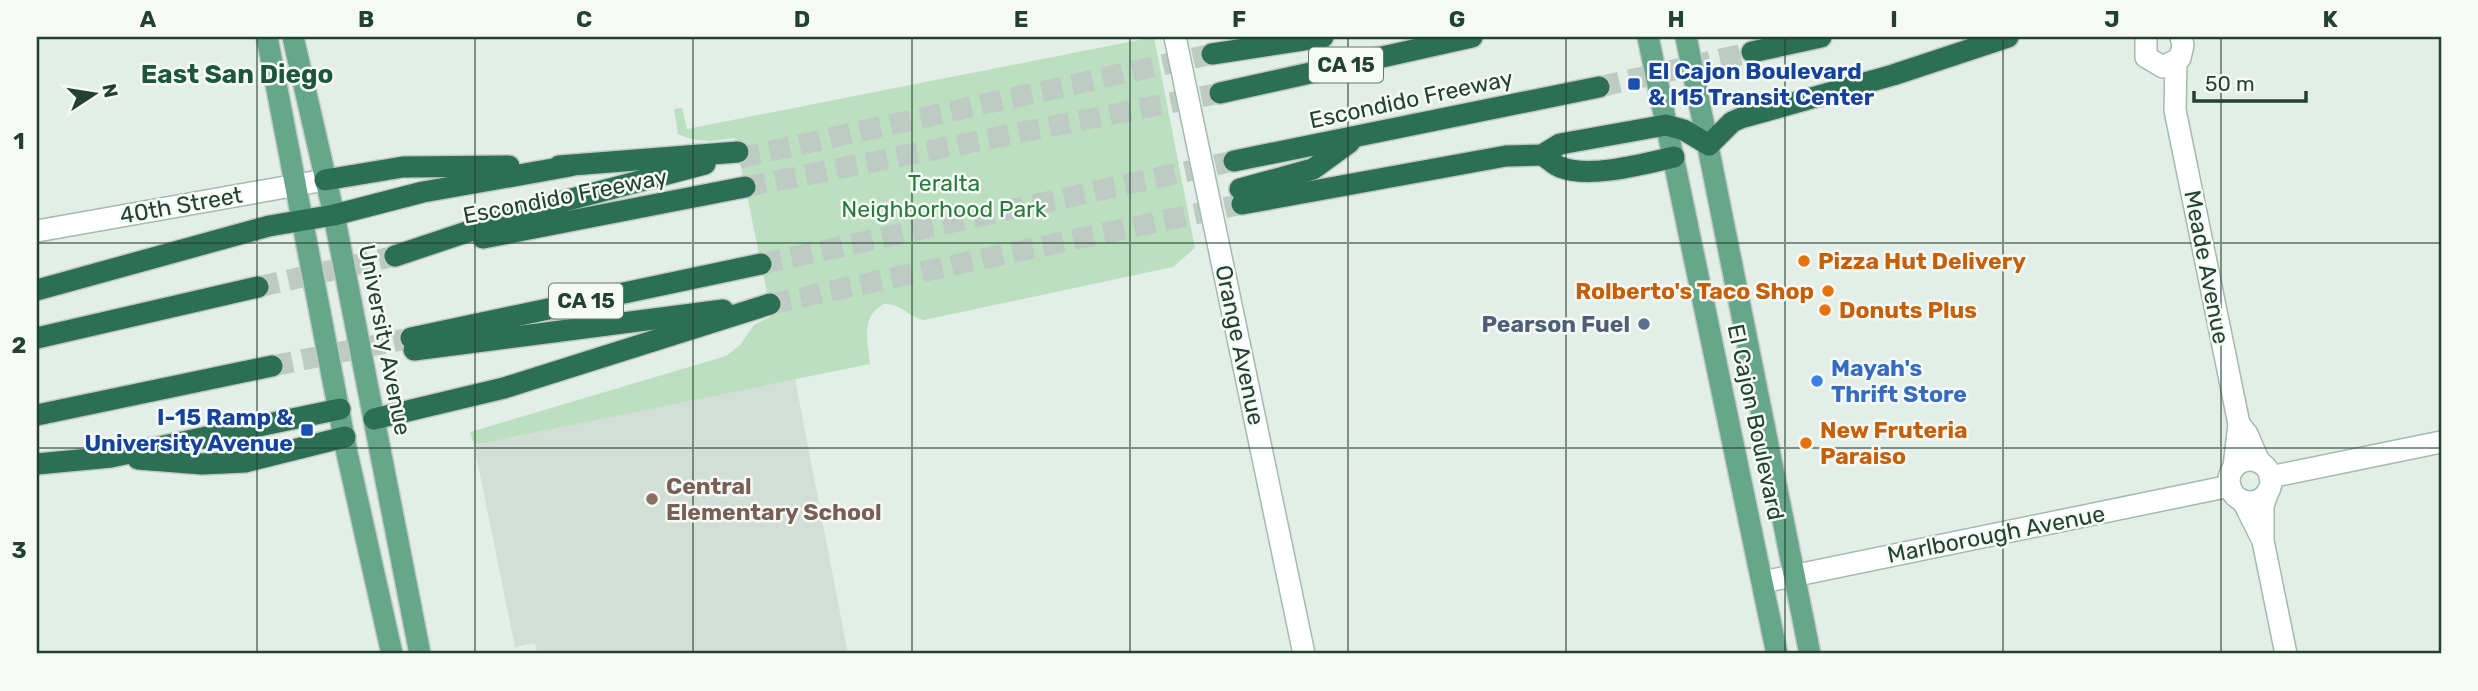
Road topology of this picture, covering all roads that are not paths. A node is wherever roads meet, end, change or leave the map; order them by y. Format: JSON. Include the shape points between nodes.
{"nodes":[{"id":1,"x":267,"y":37,"type":"edge"},
{"id":2,"x":293,"y":37,"type":"edge"},
{"id":3,"x":1175,"y":37,"type":"edge"},
{"id":4,"x":1257,"y":37,"type":"edge"},
{"id":5,"x":1324,"y":37,"type":"edge"},
{"id":6,"x":1472,"y":37,"type":"edge"},
{"id":7,"x":1648,"y":37,"type":"edge"},
{"id":8,"x":1686,"y":37,"type":"edge"},
{"id":9,"x":1821,"y":37,"type":"edge"},
{"id":10,"x":2008,"y":37,"type":"edge"},
{"id":11,"x":2146,"y":37,"type":"edge"},
{"id":12,"x":2181,"y":37,"type":"edge"},
{"id":13,"x":1752,"y":52,"type":"tunnel mouth"},
{"id":14,"x":2151,"y":62,"type":"junction"},
{"id":15,"x":2176,"y":62,"type":"junction"},
{"id":16,"x":1599,"y":87,"type":"tunnel mouth"},
{"id":17,"x":1220,"y":93,"type":"tunnel mouth"},
{"id":18,"x":2175,"y":110,"type":"junction"},
{"id":19,"x":1667,"y":125,"type":"junction"},
{"id":20,"x":1354,"y":139,"type":"junction"},
{"id":21,"x":1709,"y":145,"type":"junction"},
{"id":22,"x":1542,"y":155,"type":"junction"},
{"id":23,"x":1674,"y":157,"type":"junction"},
{"id":24,"x":1234,"y":161,"type":"tunnel mouth"},
{"id":25,"x":570,"y":166,"type":"junction"},
{"id":26,"x":325,"y":180,"type":"junction"},
{"id":27,"x":295,"y":185,"type":"junction"},
{"id":28,"x":745,"y":187,"type":"tunnel mouth"},
{"id":29,"x":334,"y":215,"type":"junction"},
{"id":30,"x":302,"y":221,"type":"junction"},
{"id":31,"x":37,"y":231,"type":"edge"},
{"id":32,"x":761,"y":264,"type":"tunnel mouth"},
{"id":33,"x":258,"y":286,"type":"tunnel mouth"},
{"id":34,"x":37,"y":290,"type":"edge"},
{"id":35,"x":37,"y":338,"type":"edge"},
{"id":36,"x":272,"y":366,"type":"tunnel mouth"},
{"id":37,"x":340,"y":409,"type":"junction"},
{"id":38,"x":37,"y":415,"type":"edge"},
{"id":39,"x":374,"y":419,"type":"junction"},
{"id":40,"x":2239,"y":424,"type":"junction"},
{"id":41,"x":345,"y":437,"type":"junction"},
{"id":42,"x":2441,"y":442,"type":"edge"},
{"id":43,"x":111,"y":457,"type":"junction"},
{"id":44,"x":37,"y":464,"type":"edge"},
{"id":45,"x":2266,"y":477,"type":"junction"},
{"id":46,"x":2236,"y":484,"type":"junction"},
{"id":47,"x":2263,"y":541,"type":"junction"},
{"id":48,"x":372,"y":568,"type":"junction"},
{"id":49,"x":1794,"y":575,"type":"junction"},
{"id":50,"x":1763,"y":582,"type":"junction"},
{"id":51,"x":415,"y":622,"type":"junction"},
{"id":52,"x":392,"y":654,"type":"edge"},
{"id":53,"x":420,"y":654,"type":"edge"},
{"id":54,"x":1304,"y":654,"type":"edge"},
{"id":55,"x":1777,"y":654,"type":"edge"},
{"id":56,"x":1810,"y":654,"type":"edge"},
{"id":57,"x":2286,"y":654,"type":"edge"}],
"edges":[{"from":1,"to":27,"type":"main road"},
{"from":2,"to":26,"type":"main road","name":"University Avenue"},
{"from":3,"to":54,"type":"main road","name":"Orange Avenue"},
{"from":4,"to":5,"type":"highway","via":[[1212,54]]},
{"from":6,"to":17,"type":"highway","name":"Escondido Freeway","number":"CA 15"},
{"from":7,"to":19,"type":"main road","name":"El Cajon Boulevard"},
{"from":8,"to":21,"type":"main road","name":"El Cajon Boulevard"},
{"from":9,"to":13,"type":"highway"},
{"from":10,"to":21,"type":"highway","via":[[1751,114],[1732,122]]},
{"from":11,"to":14,"type":"main road","name":"Meade Avenue","via":[[2144,50]]},
{"from":12,"to":15,"type":"main road","name":"Meade Avenue","via":[[2183,51]]},
{"from":14,"to":15,"type":"main road","via":[[2163,67]]},
{"from":14,"to":18,"type":"main road","name":"Meade Avenue"},
{"from":15,"to":18,"type":"main road","name":"Meade Avenue"},
{"from":16,"to":20,"type":"highway","name":"Escondido Freeway"},
{"from":18,"to":40,"type":"main road","name":"Meade Avenue"},
{"from":19,"to":21,"type":"highway"},
{"from":19,"to":22,"type":"highway","via":[[1560,144]]},
{"from":19,"to":23,"type":"main road","name":"El Cajon Boulevard"},
{"from":20,"to":22,"type":"highway","via":[[1313,169],[1241,196],[1506,156]]},
{"from":20,"to":24,"type":"highway","name":"Escondido Freeway"},
{"from":21,"to":49,"type":"main road","name":"El Cajon Boulevard"},
{"from":22,"to":23,"type":"highway","via":[[1560,167],[1580,170]]},
{"from":23,"to":50,"type":"main road","name":"El Cajon Boulevard"},
{"from":25,"to":26,"type":"highway","via":[[403,167]]},
{"from":25,"to":28,"type":"highway","name":"Escondido Freeway","via":[[739,155],[545,206],[395,256]]},
{"from":25,"to":29,"type":"highway","via":[[423,192]]},
{"from":26,"to":27,"type":"main road","name":"40th Street"},
{"from":26,"to":29,"type":"main road","name":"University Avenue"},
{"from":27,"to":30,"type":"main road"},
{"from":27,"to":31,"type":"main road","name":"40th Street"},
{"from":29,"to":30,"type":"highway"},
{"from":29,"to":39,"type":"main road","name":"University Avenue"},
{"from":30,"to":34,"type":"highway"},
{"from":30,"to":37,"type":"main road"},
{"from":32,"to":39,"type":"highway","number":"CA 15","via":[[413,344],[770,304],[504,388]]},
{"from":33,"to":35,"type":"highway"},
{"from":36,"to":38,"type":"highway"},
{"from":37,"to":39,"type":"main road"},
{"from":37,"to":41,"type":"main road"},
{"from":37,"to":43,"type":"highway"},
{"from":39,"to":51,"type":"main road","name":"University Avenue"},
{"from":40,"to":45,"type":"main road","name":"Meade Avenue"},
{"from":40,"to":46,"type":"main road","name":"Meade Avenue"},
{"from":41,"to":43,"type":"highway","via":[[244,462],[202,464]]},
{"from":41,"to":48,"type":"main road"},
{"from":42,"to":45,"type":"main road"},
{"from":43,"to":44,"type":"highway"},
{"from":45,"to":46,"type":"main road","via":[[2260,499]]},
{"from":45,"to":46,"type":"main road","via":[[2248,460]]},
{"from":45,"to":47,"type":"main road"},
{"from":46,"to":47,"type":"main road"},
{"from":46,"to":49,"type":"main road","name":"Marlborough Avenue"},
{"from":47,"to":57,"type":"main road"},
{"from":48,"to":51,"type":"main road","via":[[388,571],[399,607]]},
{"from":48,"to":52,"type":"main road"},
{"from":49,"to":50,"type":"main road","name":"Marlborough Avenue"},
{"from":49,"to":56,"type":"main road","name":"El Cajon Boulevard"},
{"from":50,"to":55,"type":"main road","name":"El Cajon Boulevard"},
{"from":51,"to":53,"type":"main road","name":"University Avenue"}]}
